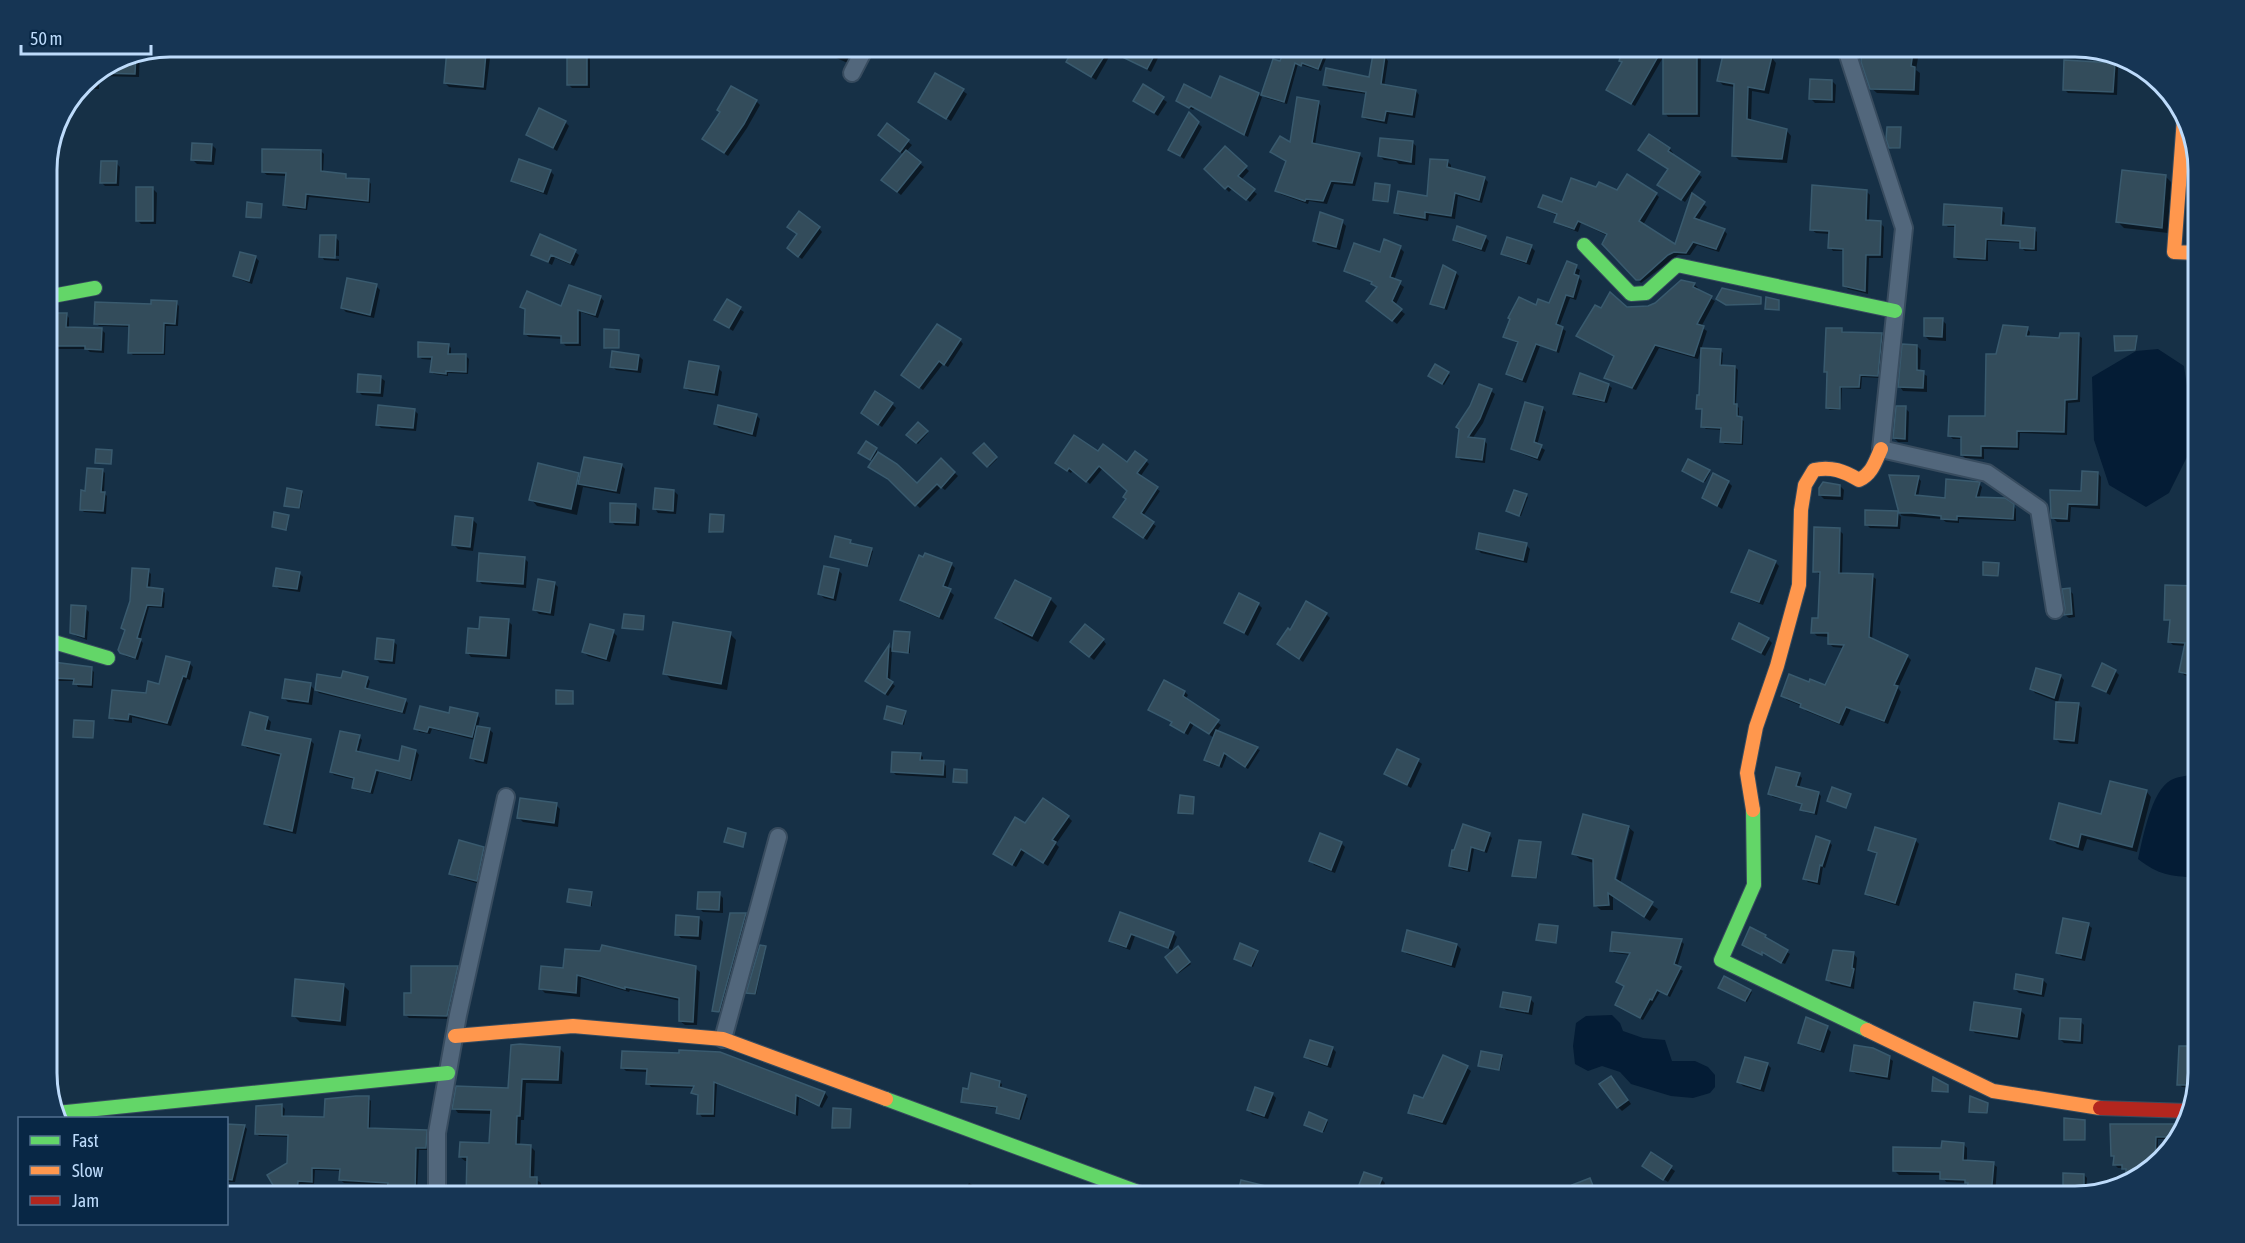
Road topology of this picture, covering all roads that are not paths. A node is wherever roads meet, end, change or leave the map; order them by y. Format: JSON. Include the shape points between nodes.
{"nodes":[{"id":1,"x":860,"y":57,"type":"edge"},
{"id":2,"x":1849,"y":57,"type":"edge"},
{"id":3,"x":852,"y":73,"type":"dead end"},
{"id":4,"x":2183,"y":136,"type":"edge"},
{"id":5,"x":1584,"y":245,"type":"dead end"},
{"id":6,"x":2188,"y":253,"type":"edge"},
{"id":7,"x":95,"y":288,"type":"dead end"},
{"id":8,"x":57,"y":295,"type":"edge"},
{"id":9,"x":1895,"y":311,"type":"junction"},
{"id":10,"x":1881,"y":449,"type":"junction"},
{"id":11,"x":2055,"y":610,"type":"dead end"},
{"id":12,"x":57,"y":643,"type":"edge"},
{"id":13,"x":108,"y":658,"type":"dead end"},
{"id":14,"x":506,"y":797,"type":"dead end"},
{"id":15,"x":778,"y":837,"type":"dead end"},
{"id":16,"x":455,"y":1036,"type":"junction"},
{"id":17,"x":723,"y":1038,"type":"junction"},
{"id":18,"x":448,"y":1073,"type":"junction"},
{"id":19,"x":2181,"y":1111,"type":"edge"},
{"id":20,"x":64,"y":1112,"type":"edge"},
{"id":21,"x":437,"y":1186,"type":"edge"},
{"id":22,"x":1120,"y":1186,"type":"edge"}],
"edges":[{"from":1,"to":3,"type":"street"},
{"from":2,"to":9,"type":"street","via":[[1904,228]]},
{"from":4,"to":6,"type":"street","via":[[2174,252]]},
{"from":5,"to":9,"type":"street","via":[[1631,294],[1646,293],[1677,265]]},
{"from":7,"to":8,"type":"street"},
{"from":9,"to":10,"type":"street"},
{"from":10,"to":11,"type":"street","via":[[1987,473],[2039,509]]},
{"from":10,"to":19,"type":"street","via":[[1864,479],[1825,467],[1814,470],[1805,485],[1799,585],[1756,727],[1747,773],[1753,813],[1754,885],[1721,960],[1993,1091],[2109,1110]]},
{"from":12,"to":13,"type":"street"},
{"from":14,"to":16,"type":"street"},
{"from":15,"to":17,"type":"street"},
{"from":16,"to":17,"type":"street","via":[[573,1026]]},
{"from":16,"to":18,"type":"street"},
{"from":17,"to":22,"type":"street"},
{"from":18,"to":20,"type":"street"},
{"from":18,"to":21,"type":"street","via":[[437,1133]]}]}
